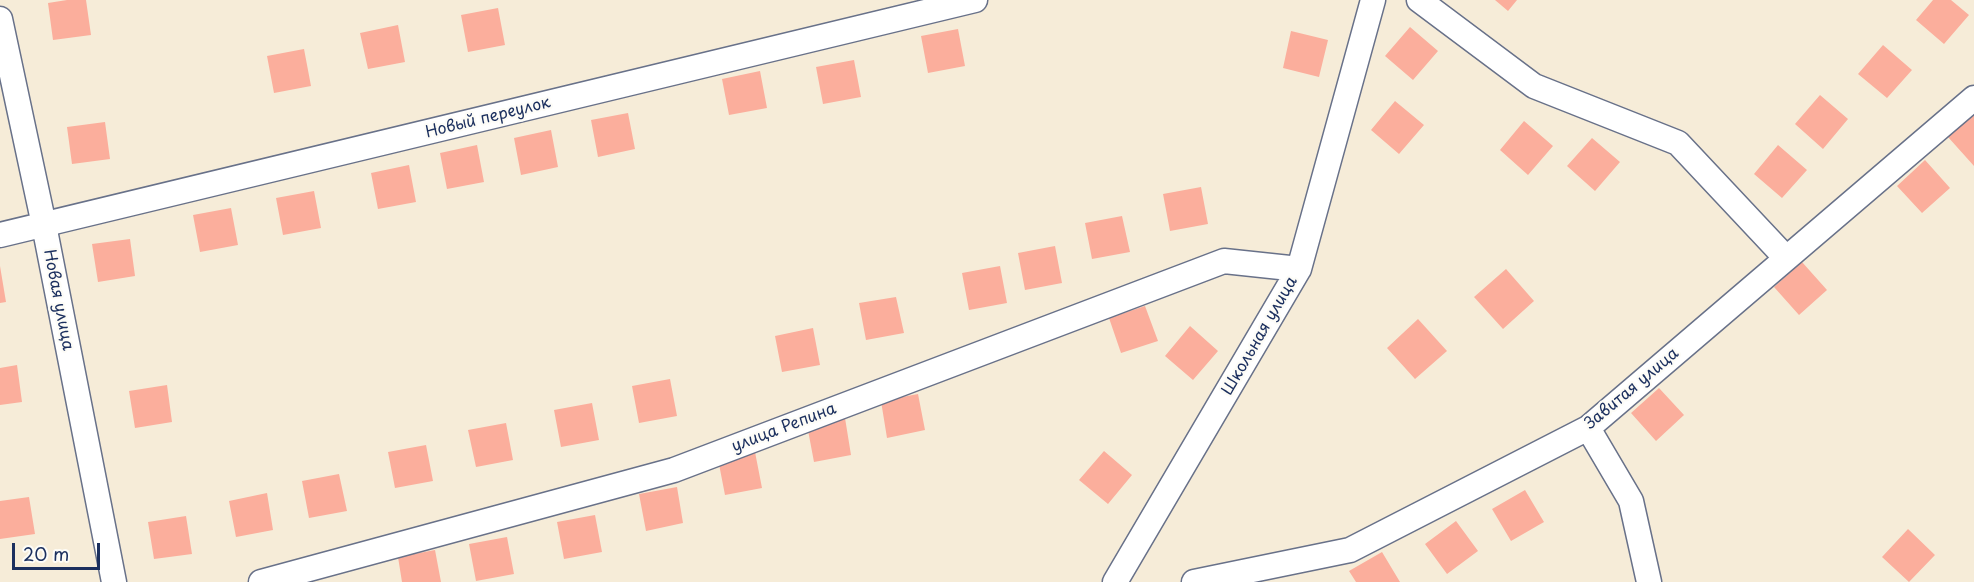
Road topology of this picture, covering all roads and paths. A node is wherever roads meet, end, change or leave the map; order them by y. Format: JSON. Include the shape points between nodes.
{"nodes":[{"id":1,"x":975,"y":0,"type":"edge"},
{"id":2,"x":1374,"y":0,"type":"edge"},
{"id":3,"x":1419,"y":0,"type":"edge"},
{"id":4,"x":0,"y":18,"type":"edge"},
{"id":5,"x":1974,"y":98,"type":"edge"},
{"id":6,"x":44,"y":225,"type":"junction"},
{"id":7,"x":0,"y":235,"type":"edge"},
{"id":8,"x":1786,"y":258,"type":"junction"},
{"id":9,"x":1299,"y":269,"type":"junction"},
{"id":10,"x":1588,"y":428,"type":"junction"},
{"id":11,"x":114,"y":582,"type":"edge"},
{"id":12,"x":261,"y":582,"type":"edge"},
{"id":13,"x":1115,"y":582,"type":"edge"},
{"id":14,"x":1194,"y":582,"type":"edge"},
{"id":15,"x":1649,"y":582,"type":"edge"}],
"edges":[{"from":1,"to":6,"type":"street","name":"Новый переулок"},
{"from":2,"to":9,"type":"street","name":"Школьная улица"},
{"from":3,"to":8,"type":"street","via":[[1534,86],[1678,143]]},
{"from":4,"to":6,"type":"street","name":"Новая улица"},
{"from":5,"to":8,"type":"street","name":"Завитая улица"},
{"from":6,"to":7,"type":"street","name":"Новый переулок"},
{"from":6,"to":11,"type":"street","name":"Новая улица"},
{"from":8,"to":10,"type":"street","name":"Завитая улица"},
{"from":9,"to":12,"type":"street","name":"улица Репина","via":[[1224,261],[674,470]]},
{"from":9,"to":13,"type":"street","name":"Школьная улица"},
{"from":10,"to":14,"type":"street","name":"Завитая улица","via":[[1350,550]]},
{"from":10,"to":15,"type":"street","via":[[1631,501]]}]}
